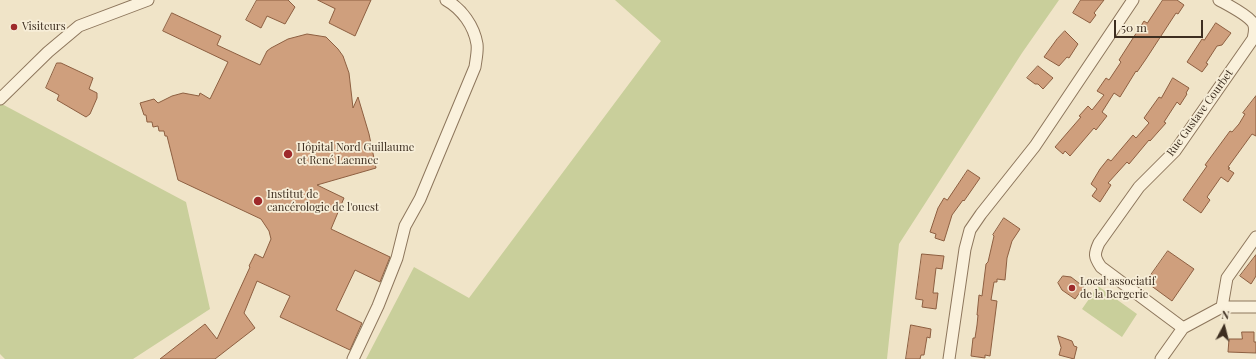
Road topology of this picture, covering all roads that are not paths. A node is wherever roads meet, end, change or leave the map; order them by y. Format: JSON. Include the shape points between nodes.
{"nodes":[{"id":1,"x":148,"y":0,"type":"edge"},
{"id":2,"x":446,"y":0,"type":"edge"},
{"id":3,"x":1133,"y":0,"type":"edge"},
{"id":4,"x":1219,"y":0,"type":"edge"},
{"id":5,"x":0,"y":99,"type":"edge"},
{"id":6,"x":1256,"y":237,"type":"edge"},
{"id":7,"x":1222,"y":307,"type":"junction"},
{"id":8,"x":1256,"y":307,"type":"edge"},
{"id":9,"x":1183,"y":328,"type":"junction"},
{"id":10,"x":353,"y":359,"type":"edge"},
{"id":11,"x":949,"y":359,"type":"edge"},
{"id":12,"x":1161,"y":359,"type":"edge"}],
"edges":[{"from":1,"to":5,"type":"street","via":[[79,26]]},
{"from":2,"to":10,"type":"street","via":[[462,12],[473,32],[477,45],[475,67],[420,200],[405,226],[397,258]]},
{"from":3,"to":11,"type":"street","via":[[1035,146],[970,230]]},
{"from":4,"to":9,"type":"street","name":"Rue Gustave Courbet","via":[[1254,24],[1253,39],[1175,151],[1139,187],[1099,243],[1095,259],[1101,267]]},
{"from":6,"to":7,"type":"street","via":[[1227,278]]},
{"from":7,"to":8,"type":"street"},
{"from":7,"to":9,"type":"street"},
{"from":9,"to":12,"type":"street"}]}
